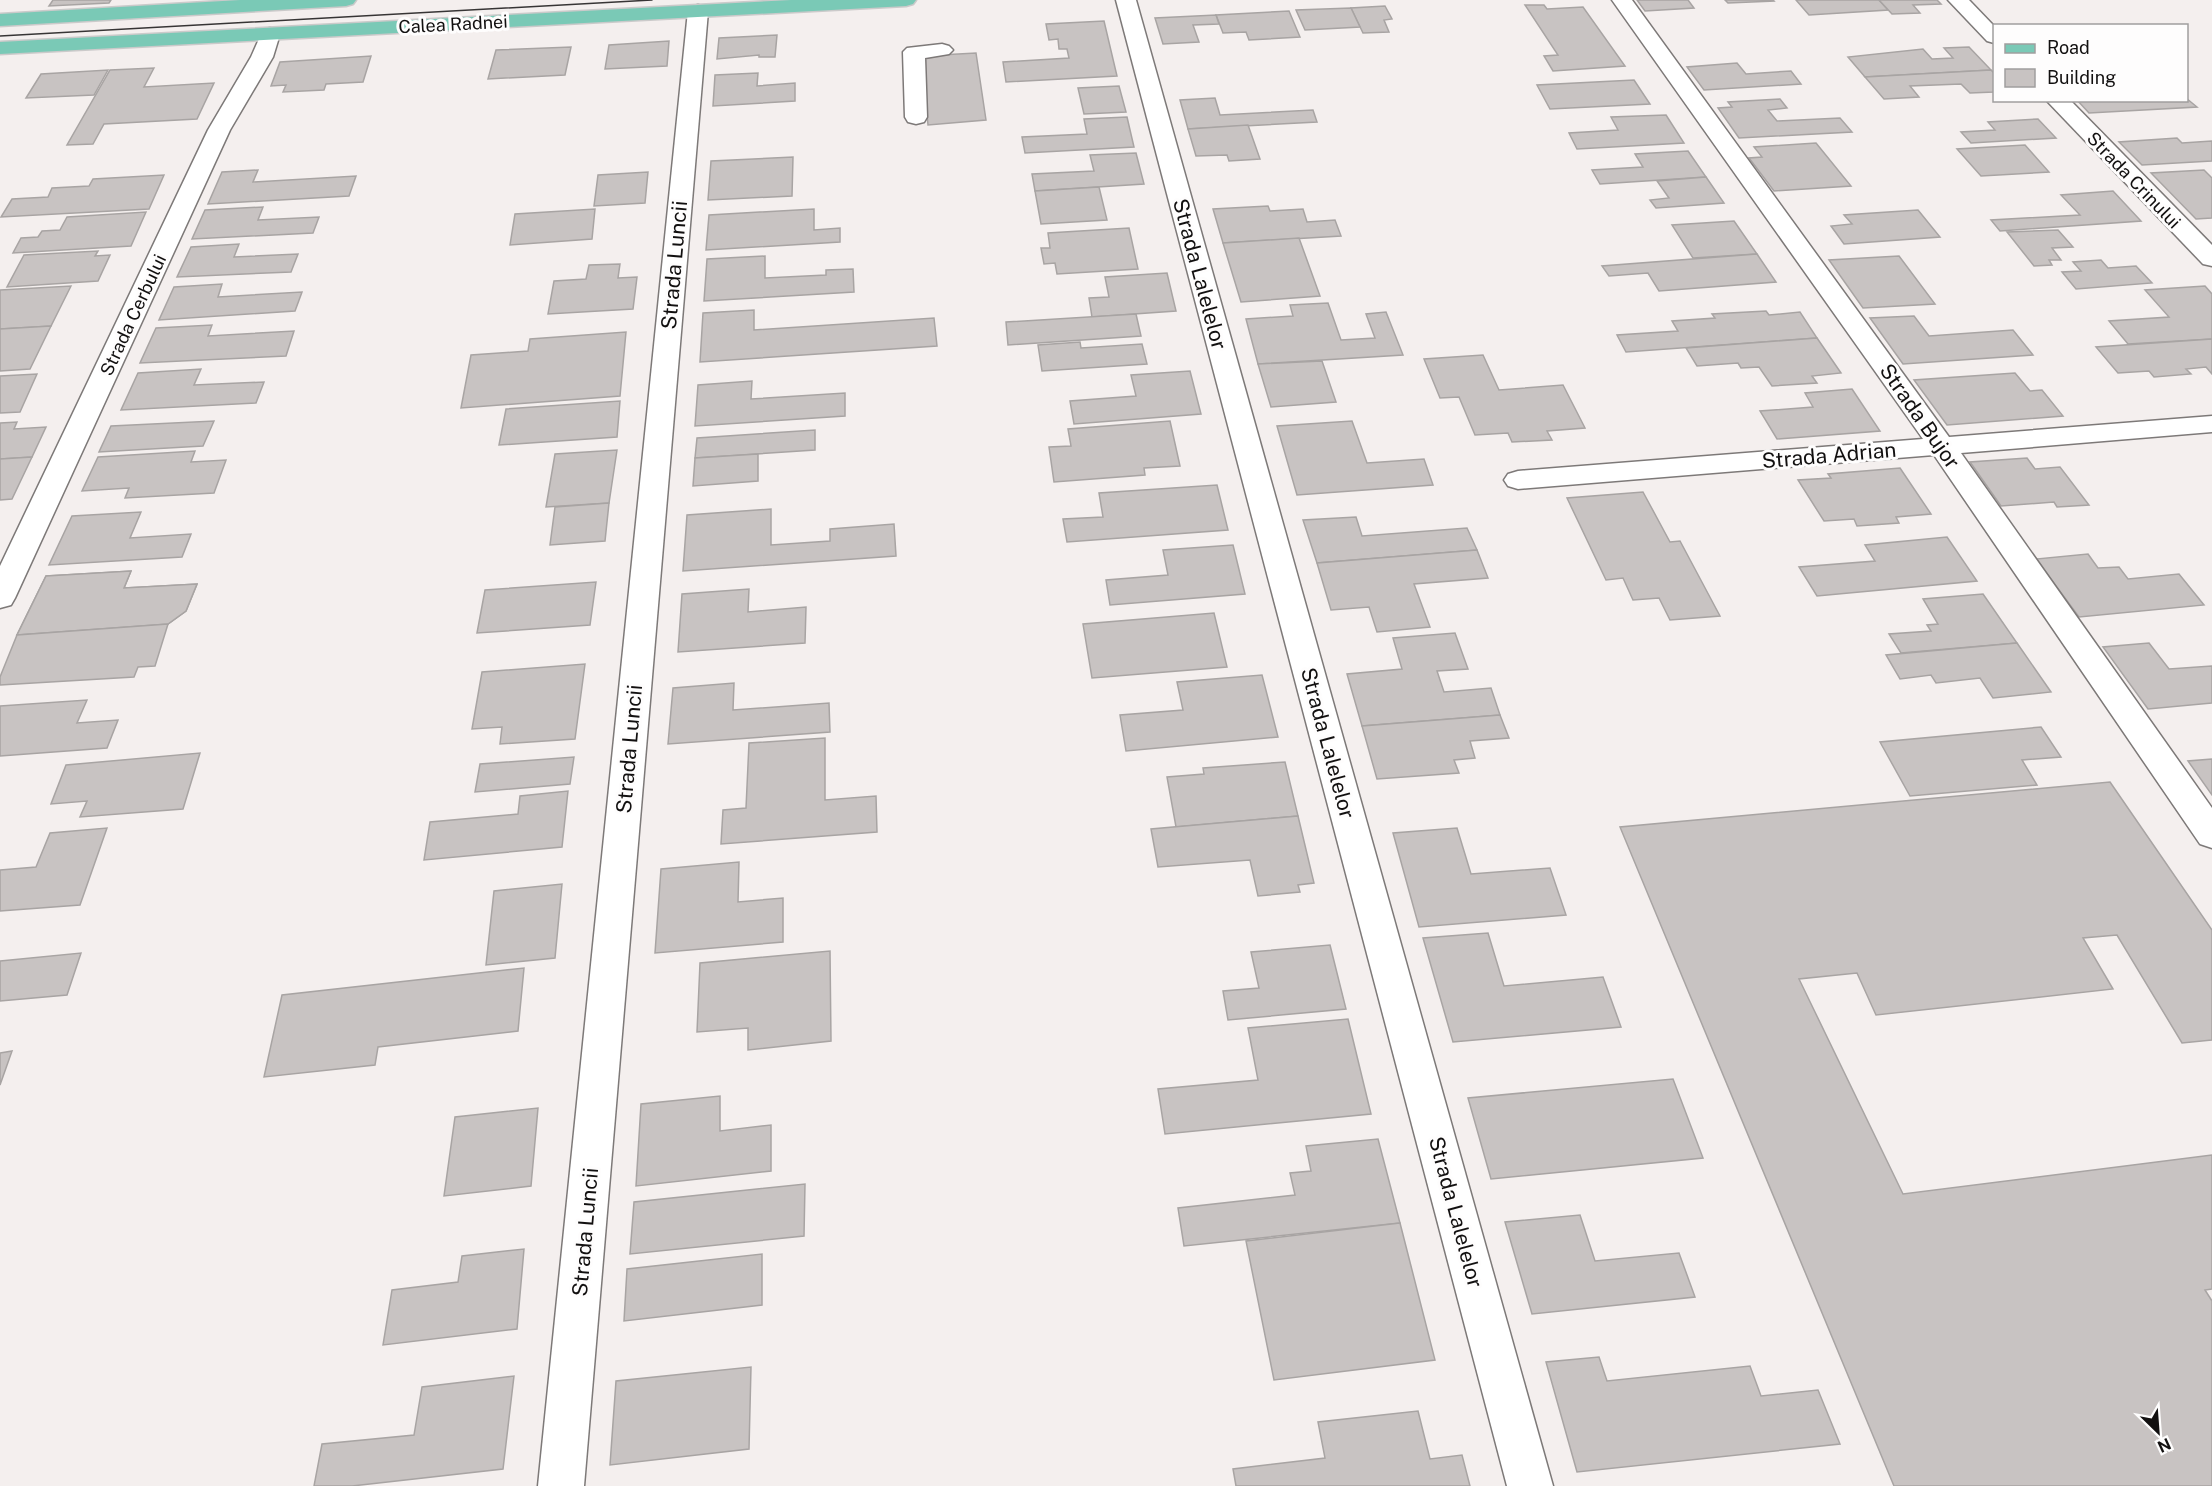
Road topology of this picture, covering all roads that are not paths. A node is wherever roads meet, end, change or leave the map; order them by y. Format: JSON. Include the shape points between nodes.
{"nodes":[{"id":1,"x":346,"y":0,"type":"edge"},
{"id":2,"x":906,"y":0,"type":"edge"},
{"id":3,"x":1126,"y":0,"type":"edge"},
{"id":4,"x":1622,"y":0,"type":"edge"},
{"id":5,"x":1958,"y":0,"type":"edge"},
{"id":6,"x":698,"y":11,"type":"junction"},
{"id":7,"x":0,"y":20,"type":"edge"},
{"id":8,"x":270,"y":34,"type":"junction"},
{"id":9,"x":1993,"y":35,"type":"edge"},
{"id":10,"x":0,"y":48,"type":"edge"},
{"id":11,"x":942,"y":50,"type":"dead end"},
{"id":12,"x":2059,"y":102,"type":"edge"},
{"id":13,"x":916,"y":117,"type":"dead end"},
{"id":14,"x":2212,"y":259,"type":"edge"},
{"id":15,"x":2212,"y":424,"type":"edge"},
{"id":16,"x":1942,"y":446,"type":"junction"},
{"id":17,"x":1518,"y":480,"type":"dead end"},
{"id":18,"x":0,"y":598,"type":"edge"},
{"id":19,"x":2212,"y":835,"type":"edge"},
{"id":20,"x":561,"y":1486,"type":"edge"},
{"id":21,"x":1530,"y":1486,"type":"edge"}],
"edges":[{"from":1,"to":7,"type":"main road"},
{"from":2,"to":6,"type":"main road","name":"Calea Radnei"},
{"from":3,"to":21,"type":"street","name":"Strada Lalelelor"},
{"from":4,"to":16,"type":"street","name":"Strada Bujor"},
{"from":5,"to":9,"type":"street"},
{"from":6,"to":8,"type":"main road","name":"Calea Radnei"},
{"from":6,"to":20,"type":"street","name":"Strada Luncii"},
{"from":8,"to":10,"type":"main road","name":"Calea Radnei"},
{"from":8,"to":18,"type":"street","name":"Strada Cerbului","via":[[262,57],[219,130]]},
{"from":11,"to":13,"type":"street","via":[[914,52]]},
{"from":12,"to":14,"type":"street","name":"Strada Crinului"},
{"from":15,"to":16,"type":"street","name":"Strada Adrian"},
{"from":16,"to":17,"type":"street","name":"Strada Adrian"},
{"from":16,"to":19,"type":"street","name":"Strada Bujor"}]}
